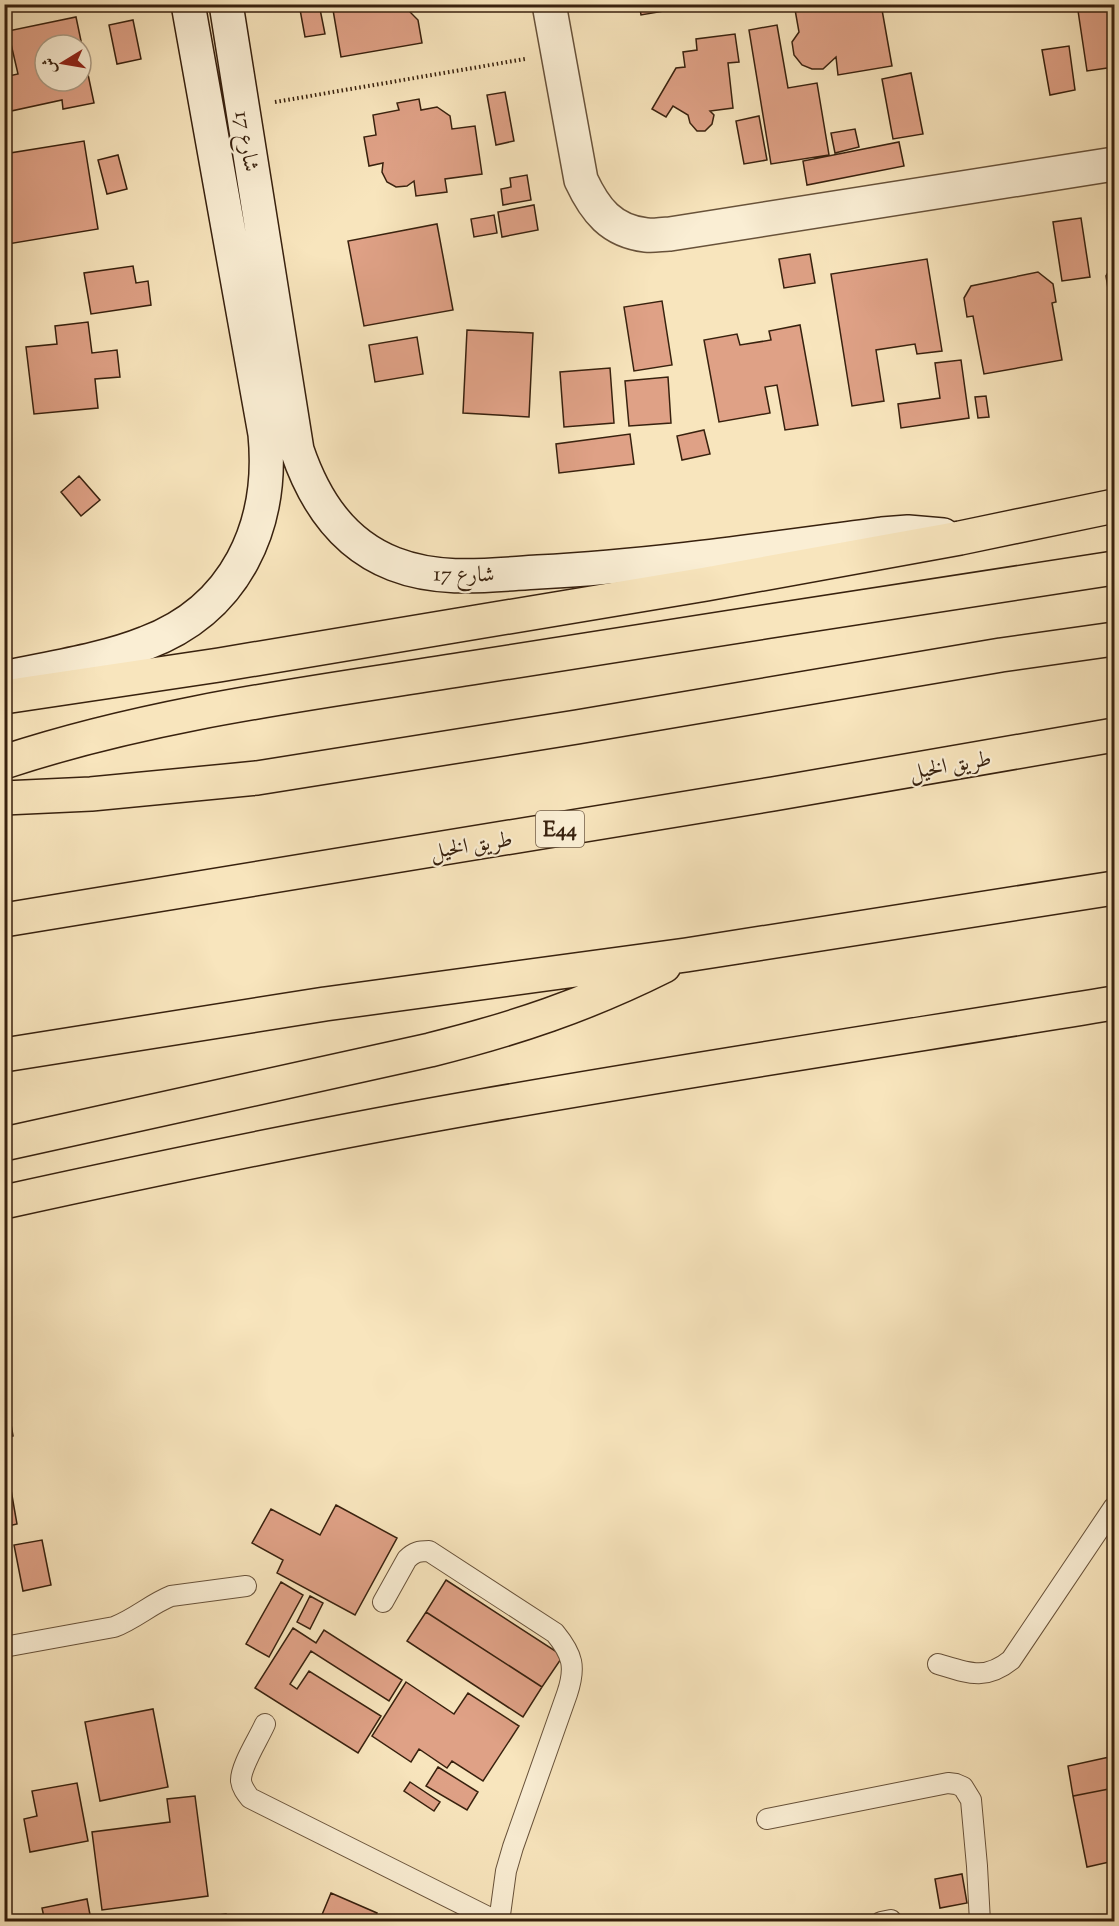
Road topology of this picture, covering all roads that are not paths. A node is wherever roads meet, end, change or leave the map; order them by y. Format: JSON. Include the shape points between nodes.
{"nodes":[{"id":1,"x":188,"y":4,"type":"edge"},
{"id":2,"x":226,"y":4,"type":"edge"},
{"id":3,"x":549,"y":4,"type":"edge"},
{"id":4,"x":1114,"y":164,"type":"edge"},
{"id":5,"x":1114,"y":506,"type":"edge"},
{"id":6,"x":960,"y":538,"type":"junction"},
{"id":7,"x":1114,"y":568,"type":"edge"},
{"id":8,"x":1114,"y":639,"type":"edge"},
{"id":9,"x":4,"y":678,"type":"edge"},
{"id":10,"x":4,"y":697,"type":"edge"},
{"id":11,"x":1114,"y":735,"type":"edge"},
{"id":12,"x":4,"y":762,"type":"edge"},
{"id":13,"x":4,"y":798,"type":"edge"},
{"id":14,"x":1114,"y":888,"type":"edge"},
{"id":15,"x":4,"y":920,"type":"edge"},
{"id":16,"x":686,"y":955,"type":"junction"},
{"id":17,"x":1114,"y":1003,"type":"edge"},
{"id":18,"x":4,"y":1055,"type":"edge"},
{"id":19,"x":4,"y":1144,"type":"edge"},
{"id":20,"x":4,"y":1202,"type":"edge"},
{"id":21,"x":1114,"y":1507,"type":"edge"},
{"id":22,"x":246,"y":1586,"type":"dead end"},
{"id":23,"x":383,"y":1602,"type":"dead end"},
{"id":24,"x":4,"y":1647,"type":"edge"},
{"id":25,"x":938,"y":1665,"type":"dead end"},
{"id":26,"x":265,"y":1724,"type":"dead end"},
{"id":27,"x":767,"y":1819,"type":"dead end"},
{"id":28,"x":499,"y":1922,"type":"edge"},
{"id":29,"x":980,"y":1922,"type":"edge"}],
"edges":[{"from":1,"to":9,"type":"street","name":"17 شارع","via":[[265,434],[267,481],[258,528],[223,589],[179,627],[125,650]]},
{"from":2,"to":6,"type":"street","name":"17 شارع","via":[[297,450],[316,497],[349,536],[369,551],[416,571],[466,576],[662,562],[882,534],[908,532]]},
{"from":3,"to":4,"type":"street","via":[[581,180],[605,219],[625,230],[647,236],[670,234]]},
{"from":5,"to":6,"type":"highway"},
{"from":6,"to":10,"type":"highway","via":[[219,665]]},
{"from":7,"to":12,"type":"highway","via":[[212,710]]},
{"from":8,"to":13,"type":"highway","via":[[268,776],[126,791]]},
{"from":11,"to":15,"type":"highway","name":"طريق الخيل","number":"E44"},
{"from":14,"to":16,"type":"highway"},
{"from":16,"to":18,"type":"highway","via":[[325,1004]]},
{"from":16,"to":19,"type":"highway","via":[[625,986],[497,1033]]},
{"from":17,"to":20,"type":"highway","via":[[483,1106]]},
{"from":21,"to":25,"type":"lane","via":[[1011,1660],[1001,1668],[975,1674]]},
{"from":22,"to":24,"type":"lane","via":[[171,1596],[114,1627]]},
{"from":23,"to":28,"type":"lane","via":[[407,1559],[420,1551],[429,1551],[555,1634],[566,1646],[572,1662],[567,1694],[506,1871]]},
{"from":26,"to":28,"type":"lane","via":[[242,1773],[244,1791],[250,1798]]},
{"from":27,"to":29,"type":"lane","via":[[948,1784],[963,1787],[971,1800]]}]}
